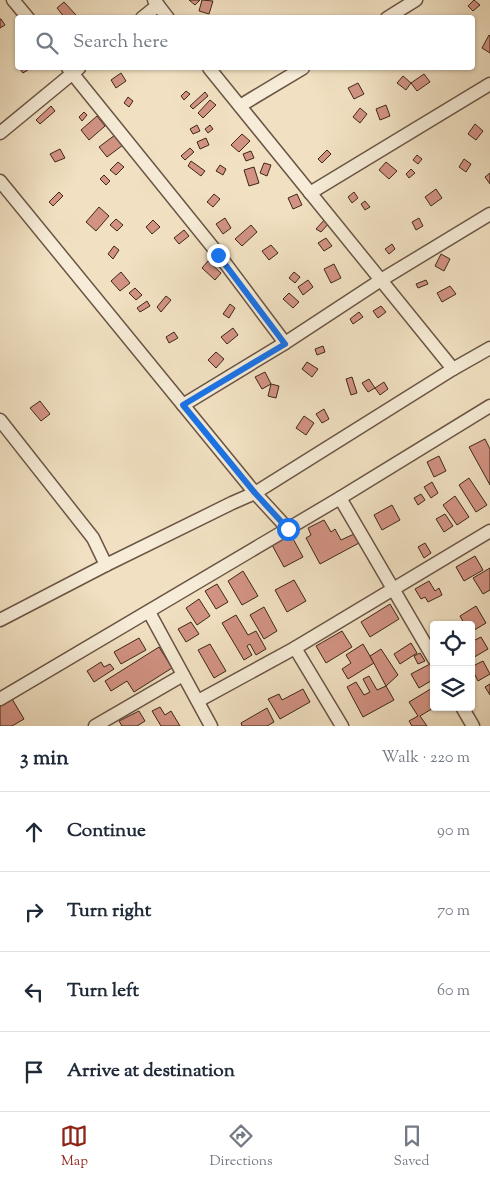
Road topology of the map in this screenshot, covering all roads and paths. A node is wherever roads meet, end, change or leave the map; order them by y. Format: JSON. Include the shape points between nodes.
{"nodes":[{"id":1,"x":13,"y":0,"type":"edge"},
{"id":2,"x":416,"y":0,"type":"edge"},
{"id":3,"x":156,"y":2,"type":"edge"},
{"id":4,"x":26,"y":15,"type":"edge"},
{"id":5,"x":145,"y":15,"type":"edge"},
{"id":6,"x":166,"y":15,"type":"edge"},
{"id":7,"x":392,"y":15,"type":"edge"},
{"id":8,"x":72,"y":70,"type":"edge"},
{"id":9,"x":74,"y":70,"type":"edge"},
{"id":10,"x":211,"y":70,"type":"edge"},
{"id":11,"x":300,"y":70,"type":"edge"},
{"id":12,"x":490,"y":84,"type":"edge"},
{"id":13,"x":240,"y":106,"type":"junction"},
{"id":14,"x":0,"y":132,"type":"edge"},
{"id":15,"x":0,"y":181,"type":"edge"},
{"id":16,"x":310,"y":193,"type":"junction"},
{"id":17,"x":490,"y":214,"type":"edge"},
{"id":18,"x":381,"y":280,"type":"junction"},
{"id":19,"x":285,"y":344,"type":"junction"},
{"id":20,"x":490,"y":348,"type":"edge"},
{"id":21,"x":453,"y":369,"type":"junction"},
{"id":22,"x":183,"y":405,"type":"junction"},
{"id":23,"x":490,"y":406,"type":"edge"},
{"id":24,"x":0,"y":420,"type":"edge"},
{"id":25,"x":255,"y":493,"type":"junction"},
{"id":26,"x":340,"y":498,"type":"junction"},
{"id":27,"x":288,"y":529,"type":"junction"},
{"id":28,"x":490,"y":532,"type":"edge"},
{"id":29,"x":106,"y":565,"type":"junction"},
{"id":30,"x":393,"y":590,"type":"junction"},
{"id":31,"x":149,"y":612,"type":"junction"},
{"id":32,"x":0,"y":620,"type":"edge"},
{"id":33,"x":295,"y":648,"type":"junction"},
{"id":34,"x":430,"y":652,"type":"edge"},
{"id":35,"x":183,"y":675,"type":"junction"},
{"id":36,"x":0,"y":699,"type":"edge"},
{"id":37,"x":198,"y":700,"type":"junction"},
{"id":38,"x":464,"y":711,"type":"edge"},
{"id":39,"x":95,"y":726,"type":"edge"},
{"id":40,"x":211,"y":726,"type":"edge"},
{"id":41,"x":342,"y":726,"type":"edge"},
{"id":42,"x":473,"y":726,"type":"edge"}],
"edges":[{"from":1,"to":4,"type":"street"},
{"from":2,"to":7,"type":"street"},
{"from":3,"to":5,"type":"street"},
{"from":3,"to":6,"type":"street"},
{"from":8,"to":14,"type":"street"},
{"from":9,"to":19,"type":"street"},
{"from":10,"to":13,"type":"street"},
{"from":11,"to":13,"type":"street"},
{"from":12,"to":16,"type":"street"},
{"from":13,"to":16,"type":"street"},
{"from":15,"to":22,"type":"street"},
{"from":16,"to":18,"type":"street"},
{"from":17,"to":18,"type":"street"},
{"from":18,"to":19,"type":"street"},
{"from":18,"to":21,"type":"street"},
{"from":19,"to":22,"type":"street"},
{"from":20,"to":21,"type":"street"},
{"from":21,"to":25,"type":"street"},
{"from":22,"to":25,"type":"street"},
{"from":23,"to":26,"type":"street"},
{"from":24,"to":29,"type":"street","via":[[93,538]]},
{"from":25,"to":27,"type":"street"},
{"from":25,"to":29,"type":"street"},
{"from":26,"to":27,"type":"street"},
{"from":26,"to":30,"type":"street"},
{"from":27,"to":31,"type":"street"},
{"from":28,"to":30,"type":"street"},
{"from":29,"to":32,"type":"street"},
{"from":30,"to":33,"type":"street"},
{"from":30,"to":34,"type":"street"},
{"from":31,"to":35,"type":"street"},
{"from":31,"to":36,"type":"street"},
{"from":33,"to":37,"type":"street"},
{"from":33,"to":41,"type":"street"},
{"from":35,"to":37,"type":"street"},
{"from":35,"to":39,"type":"street"},
{"from":37,"to":40,"type":"street"},
{"from":38,"to":42,"type":"street"}]}
